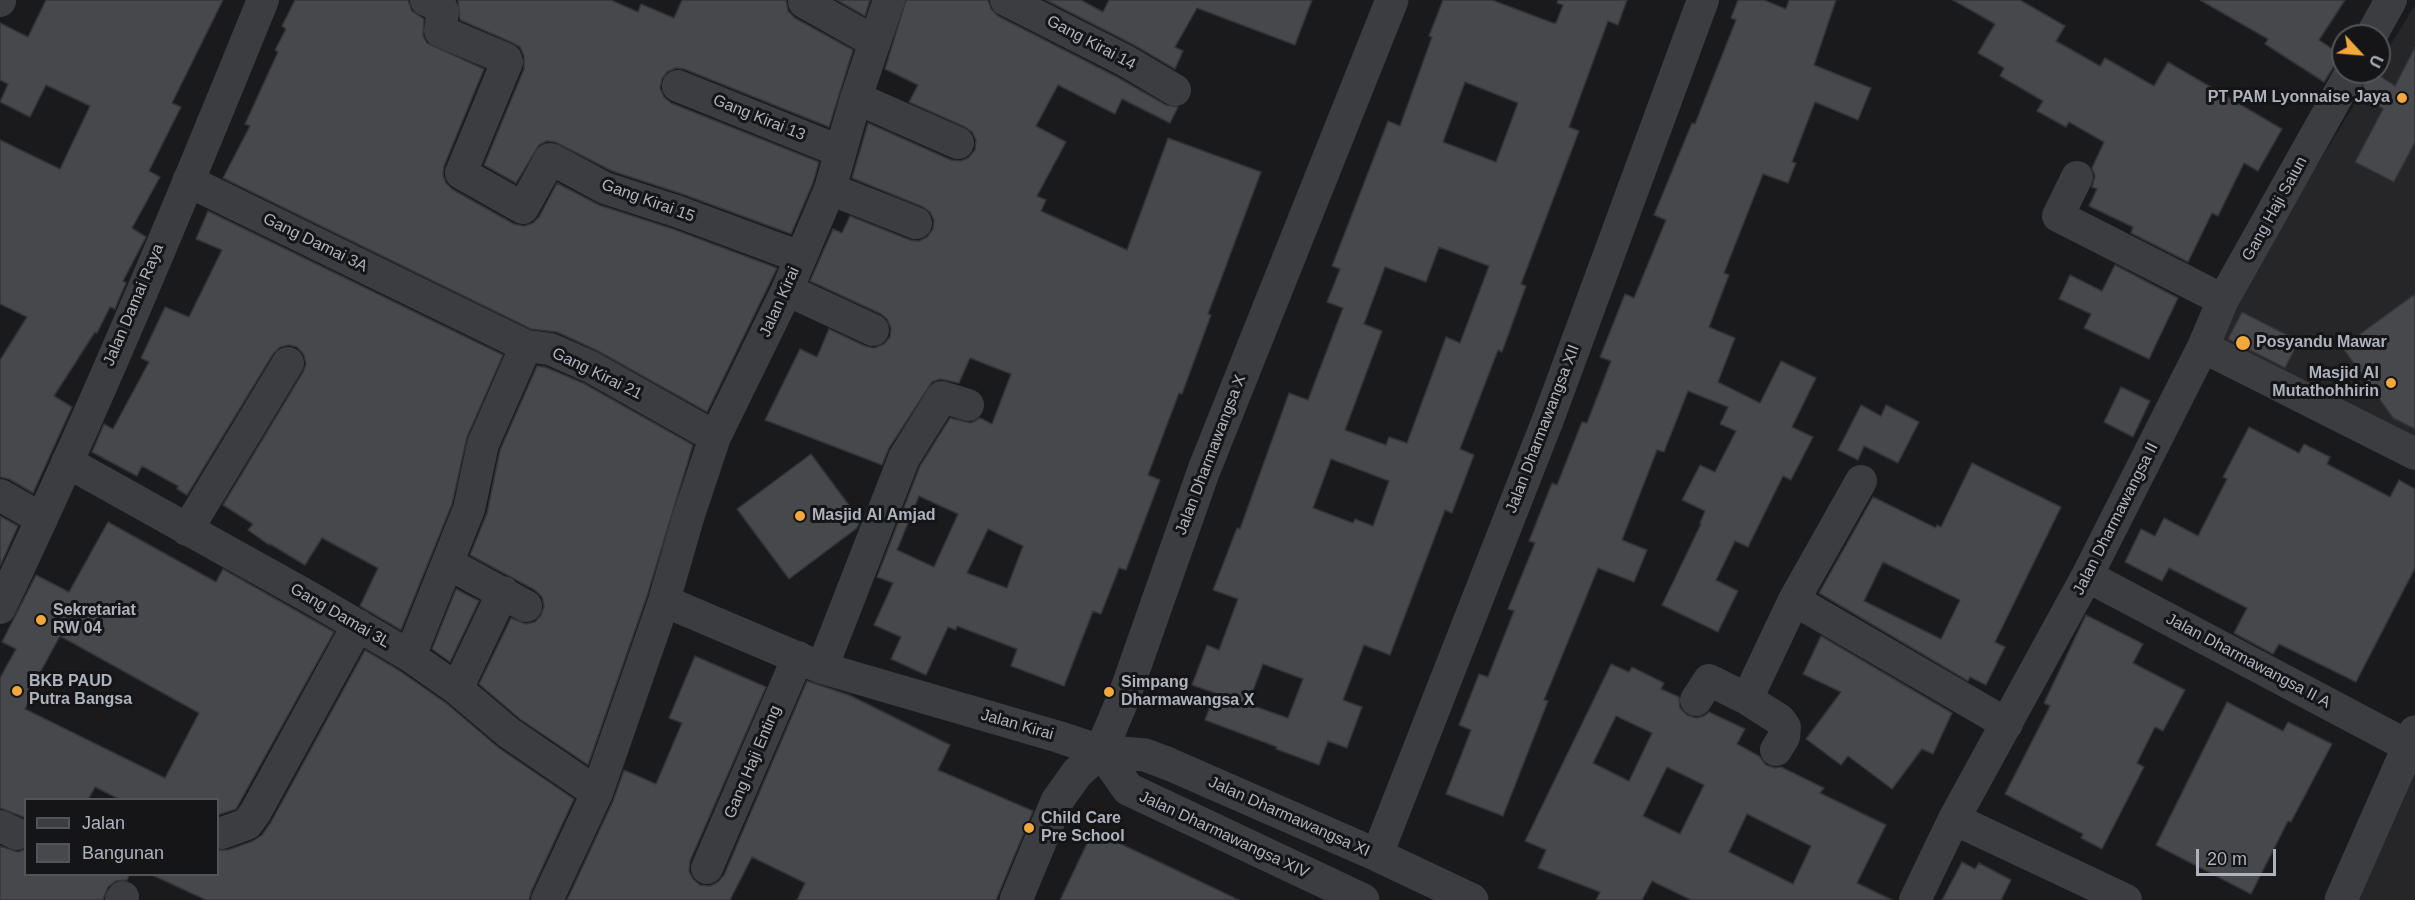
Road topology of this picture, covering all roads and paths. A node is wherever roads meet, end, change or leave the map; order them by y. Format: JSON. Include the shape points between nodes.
{"nodes":[{"id":1,"x":263,"y":0,"type":"edge"},
{"id":2,"x":426,"y":0,"type":"edge"},
{"id":3,"x":889,"y":0,"type":"edge"},
{"id":4,"x":1006,"y":0,"type":"edge"},
{"id":5,"x":1392,"y":0,"type":"edge"},
{"id":6,"x":1703,"y":0,"type":"edge"},
{"id":7,"x":2391,"y":0,"type":"edge"},
{"id":8,"x":804,"y":2,"type":"dead end"},
{"id":9,"x":2378,"y":24,"type":"edge"},
{"id":10,"x":875,"y":42,"type":"junction"},
{"id":11,"x":2344,"y":84,"type":"edge"},
{"id":12,"x":678,"y":86,"type":"dead end"},
{"id":13,"x":1175,"y":90,"type":"dead end"},
{"id":14,"x":856,"y":98,"type":"junction"},
{"id":15,"x":958,"y":144,"type":"dead end"},
{"id":16,"x":840,"y":148,"type":"junction"},
{"id":17,"x":2077,"y":177,"type":"dead end"},
{"id":18,"x":188,"y":181,"type":"junction"},
{"id":19,"x":830,"y":189,"type":"junction"},
{"id":20,"x":916,"y":223,"type":"dead end"},
{"id":21,"x":800,"y":257,"type":"junction"},
{"id":22,"x":787,"y":290,"type":"junction"},
{"id":23,"x":2223,"y":300,"type":"junction"},
{"id":24,"x":442,"y":304,"type":"joint"},
{"id":25,"x":873,"y":330,"type":"dead end"},
{"id":26,"x":526,"y":346,"type":"junction"},
{"id":27,"x":2203,"y":347,"type":"junction"},
{"id":28,"x":288,"y":363,"type":"dead end"},
{"id":29,"x":968,"y":405,"type":"dead end"},
{"id":30,"x":716,"y":437,"type":"junction"},
{"id":31,"x":2415,"y":454,"type":"edge"},
{"id":32,"x":67,"y":462,"type":"junction"},
{"id":33,"x":1861,"y":481,"type":"dead end"},
{"id":34,"x":0,"y":495,"type":"edge"},
{"id":35,"x":42,"y":519,"type":"junction"},
{"id":36,"x":187,"y":530,"type":"junction"},
{"id":37,"x":449,"y":564,"type":"junction"},
{"id":38,"x":2087,"y":576,"type":"junction"},
{"id":39,"x":1794,"y":600,"type":"junction"},
{"id":40,"x":664,"y":601,"type":"junction"},
{"id":41,"x":0,"y":608,"type":"edge"},
{"id":42,"x":358,"y":625,"type":"junction"},
{"id":43,"x":410,"y":656,"type":"junction"},
{"id":44,"x":810,"y":662,"type":"junction"},
{"id":45,"x":457,"y":689,"type":"junction"},
{"id":46,"x":1747,"y":699,"type":"junction"},
{"id":47,"x":1696,"y":700,"type":"dead end"},
{"id":48,"x":2007,"y":724,"type":"junction"},
{"id":49,"x":1776,"y":750,"type":"dead end"},
{"id":50,"x":1101,"y":751,"type":"junction"},
{"id":51,"x":2408,"y":758,"type":"edge"},
{"id":52,"x":597,"y":794,"type":"junction"},
{"id":53,"x":1954,"y":819,"type":"junction"},
{"id":54,"x":222,"y":833,"type":"dead end"},
{"id":55,"x":1377,"y":855,"type":"junction"},
{"id":56,"x":707,"y":868,"type":"dead end"},
{"id":57,"x":547,"y":900,"type":"edge"},
{"id":58,"x":1016,"y":900,"type":"edge"},
{"id":59,"x":1363,"y":900,"type":"edge"},
{"id":60,"x":1473,"y":900,"type":"edge"},
{"id":61,"x":1915,"y":900,"type":"edge"},
{"id":62,"x":2126,"y":900,"type":"edge"},
{"id":63,"x":2341,"y":900,"type":"edge"}],
"edges":[{"from":1,"to":18,"type":"street","name":"Jalan Damai Raya"},
{"from":2,"to":21,"type":"street","name":"Gang Kirai 15","via":[[441,7],[440,31],[507,62],[461,173],[523,208],[550,159],[605,188]]},
{"from":3,"to":10,"type":"street","name":"Jalan Kirai"},
{"from":4,"to":13,"type":"street","name":"Gang Kirai 14"},
{"from":5,"to":50,"type":"street","name":"Jalan Dharmawangsa X","via":[[1204,470]]},
{"from":6,"to":55,"type":"street","name":"Jalan Dharmawangsa XII","via":[[1549,417]]},
{"from":7,"to":9,"type":"street"},
{"from":8,"to":10,"type":"street"},
{"from":10,"to":14,"type":"street","name":"Jalan Kirai"},
{"from":11,"to":23,"type":"street","name":"Gang Haji Saiun"},
{"from":12,"to":16,"type":"street","name":"Gang Kirai 13","via":[[826,146]]},
{"from":14,"to":15,"type":"street"},
{"from":14,"to":16,"type":"street","name":"Jalan Kirai"},
{"from":16,"to":19,"type":"street","name":"Jalan Kirai"},
{"from":17,"to":23,"type":"street","via":[[2058,216]]},
{"from":18,"to":24,"type":"street","name":"Gang Damai 3A"},
{"from":18,"to":32,"type":"street","name":"Jalan Damai Raya"},
{"from":19,"to":20,"type":"street"},
{"from":19,"to":21,"type":"street","name":"Jalan Kirai"},
{"from":21,"to":22,"type":"street","name":"Jalan Kirai"},
{"from":22,"to":25,"type":"street"},
{"from":22,"to":30,"type":"street","name":"Jalan Kirai"},
{"from":23,"to":27,"type":"street","name":"Gang Haji Saiun"},
{"from":24,"to":26,"type":"street","name":"Gang Kirai 21"},
{"from":26,"to":30,"type":"street","name":"Gang Kirai 21","via":[[550,349],[591,367]]},
{"from":26,"to":37,"type":"street","via":[[483,444],[470,509]]},
{"from":27,"to":31,"type":"street"},
{"from":27,"to":38,"type":"street","name":"Jalan Dharmawangsa II"},
{"from":28,"to":36,"type":"street"},
{"from":29,"to":44,"type":"street","name":"Gang Haji Enting","via":[[942,397],[904,458]]},
{"from":30,"to":40,"type":"street","name":"Jalan Kirai"},
{"from":32,"to":35,"type":"street","name":"Jalan Damai Raya"},
{"from":32,"to":36,"type":"street","name":"Gang Damai 3L"},
{"from":33,"to":39,"type":"street"},
{"from":34,"to":35,"type":"street"},
{"from":35,"to":41,"type":"street","name":"Jalan Damai Raya"},
{"from":36,"to":42,"type":"street","name":"Gang Damai 3L"},
{"from":37,"to":43,"type":"street"},
{"from":37,"to":45,"type":"street","via":[[515,599]]},
{"from":38,"to":48,"type":"street","name":"Jalan Dharmawangsa II"},
{"from":38,"to":51,"type":"street","name":"Jalan Dharmawangsa II A"},
{"from":39,"to":46,"type":"street"},
{"from":39,"to":48,"type":"street"},
{"from":40,"to":44,"type":"street","name":"Jalan Kirai"},
{"from":40,"to":52,"type":"street","name":"Jalan Kirai"},
{"from":42,"to":43,"type":"street","name":"Gang Damai 3L"},
{"from":42,"to":54,"type":"street","via":[[255,813],[247,824]]},
{"from":43,"to":45,"type":"street","name":"Gang Damai 3L"},
{"from":44,"to":50,"type":"street","name":"Jalan Kirai"},
{"from":44,"to":56,"type":"street","name":"Gang Haji Enting"},
{"from":45,"to":52,"type":"street","name":"Gang Damai 3L","via":[[509,733]]},
{"from":46,"to":47,"type":"street","via":[[1709,680]]},
{"from":46,"to":49,"type":"street","via":[[1785,727]]},
{"from":48,"to":53,"type":"street","name":"Jalan Dharmawangsa II"},
{"from":50,"to":55,"type":"street","name":"Jalan Dharmawangsa XI","via":[[1145,755],[1169,764]]},
{"from":50,"to":58,"type":"street","name":"Jalan Dharmawangsa X","via":[[1077,773],[1057,801]]},
{"from":50,"to":59,"type":"street","name":"Jalan Dharmawangsa XIV","via":[[1128,789]]},
{"from":51,"to":63,"type":"street"},
{"from":52,"to":57,"type":"street","name":"Jalan Kirai"},
{"from":53,"to":61,"type":"street","name":"Jalan Dharmawangsa II"},
{"from":53,"to":62,"type":"street"},
{"from":55,"to":60,"type":"street","name":"Jalan Dharmawangsa XI"}]}
